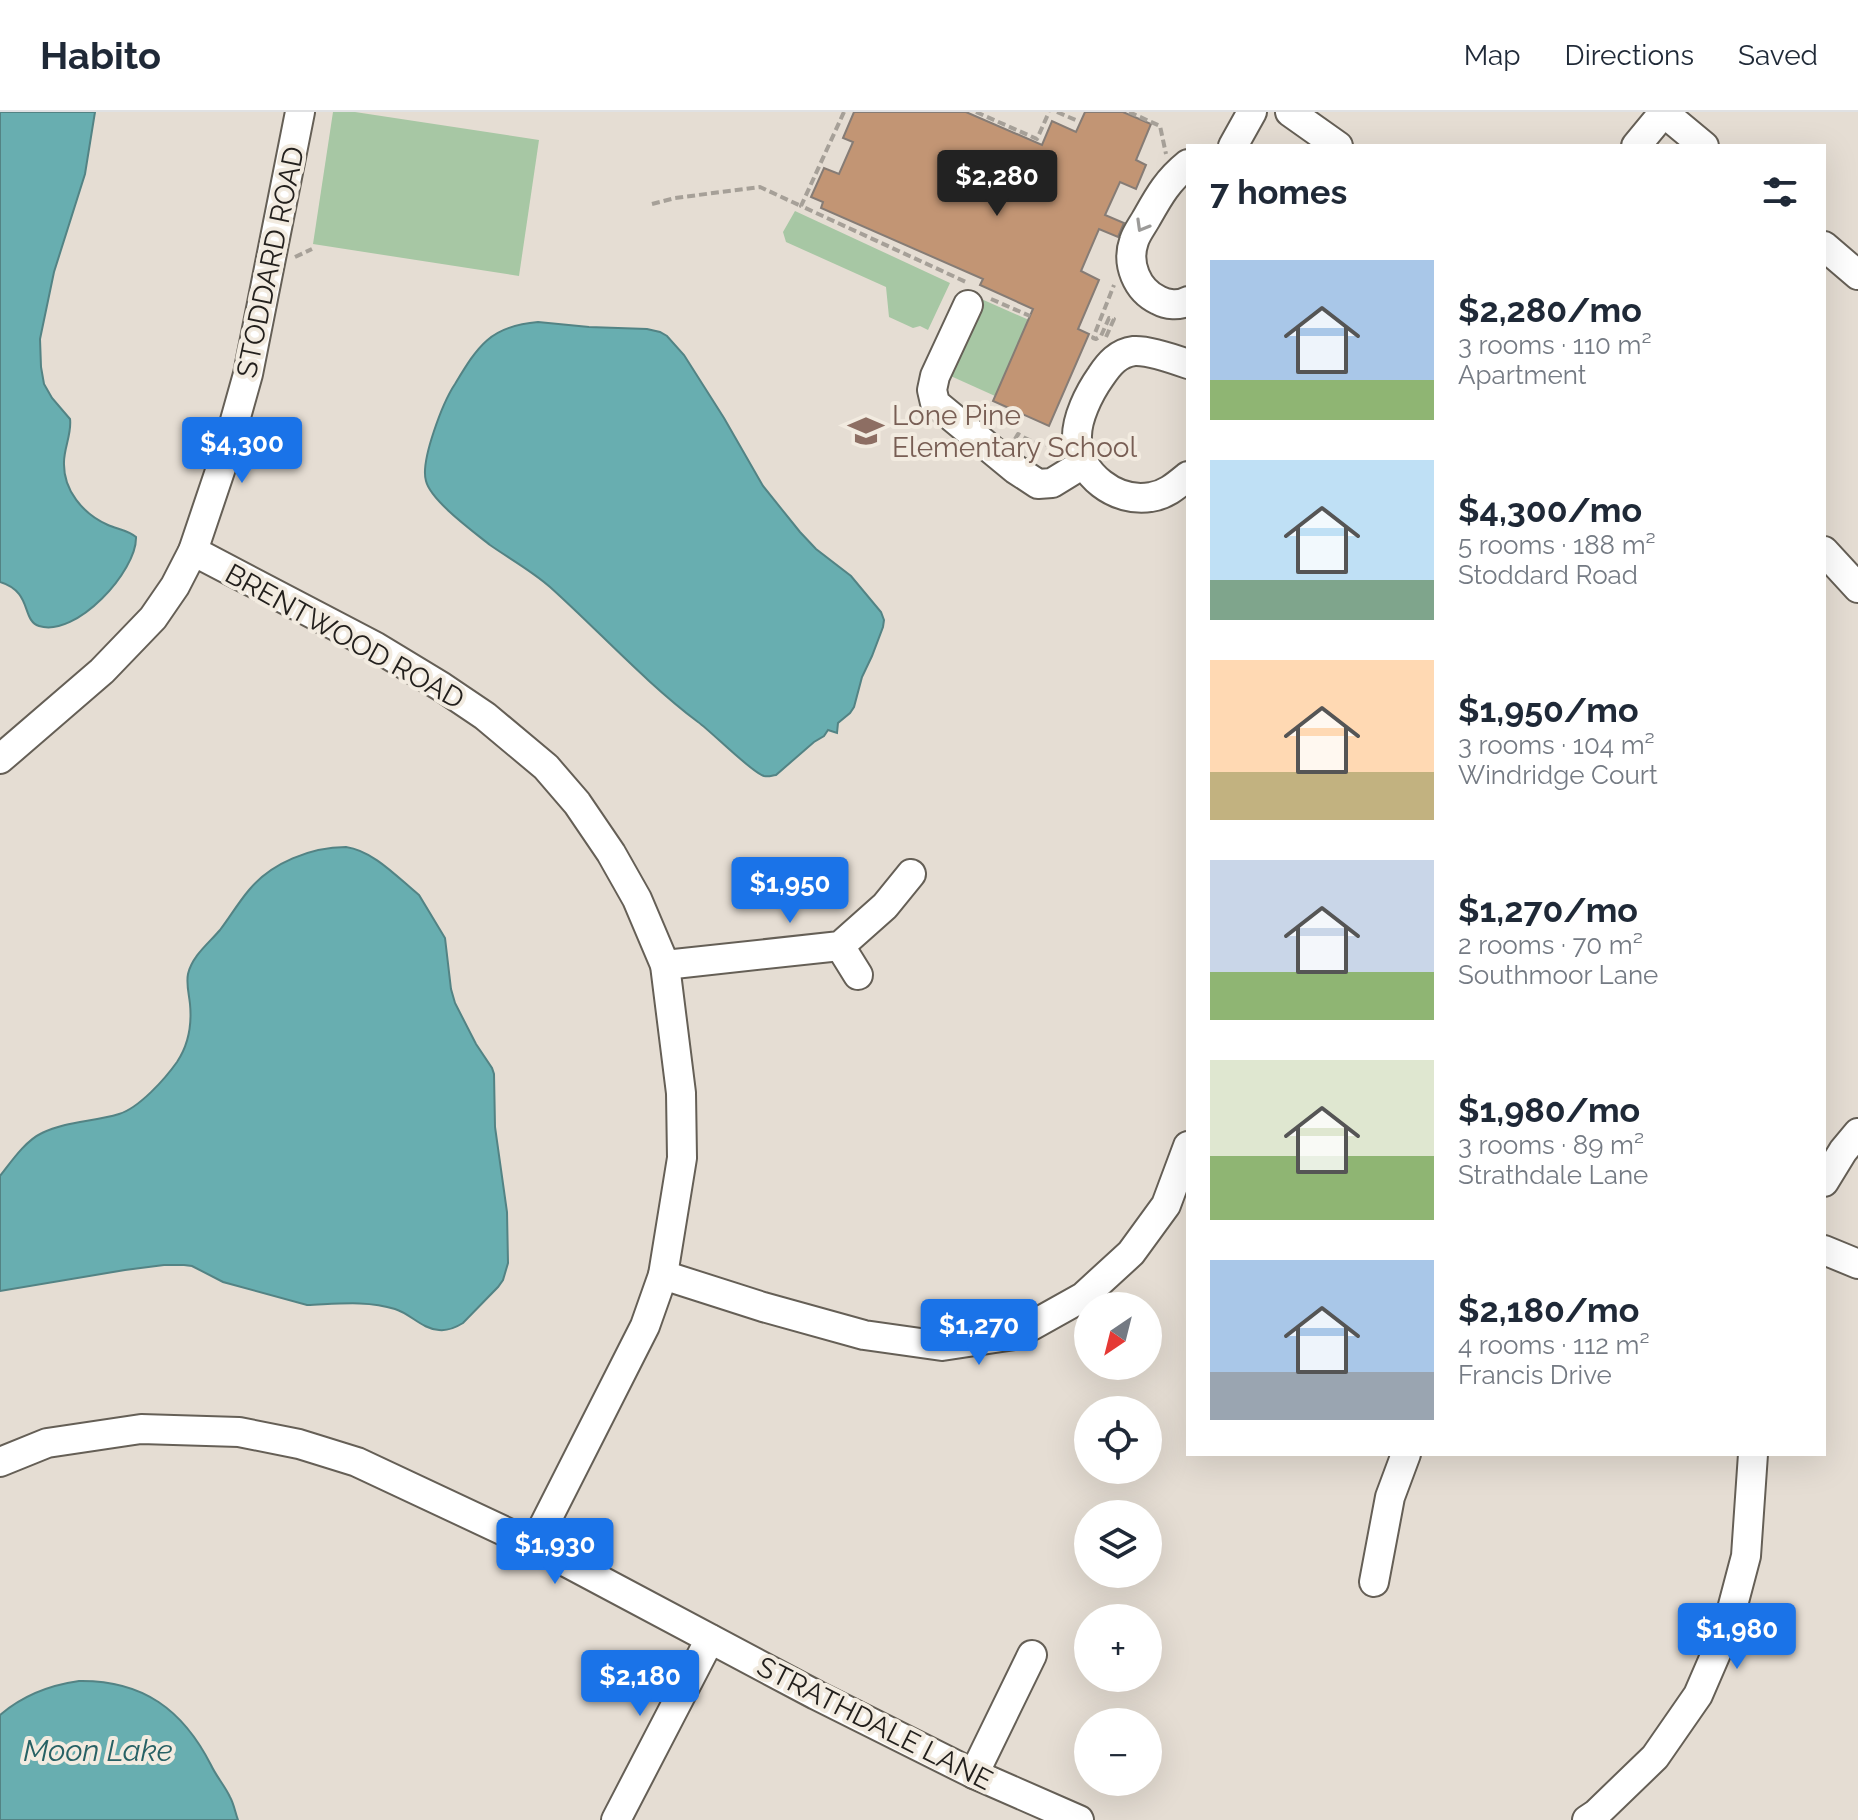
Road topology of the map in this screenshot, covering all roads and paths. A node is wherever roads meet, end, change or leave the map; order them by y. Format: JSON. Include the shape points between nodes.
{"nodes":[{"id":1,"x":300,"y":112,"type":"edge"},
{"id":2,"x":844,"y":112,"type":"edge"},
{"id":3,"x":976,"y":112,"type":"edge"},
{"id":4,"x":1049,"y":112,"type":"edge"},
{"id":5,"x":1057,"y":112,"type":"edge"},
{"id":6,"x":1129,"y":112,"type":"edge"},
{"id":7,"x":1252,"y":112,"type":"edge"},
{"id":8,"x":1290,"y":112,"type":"edge"},
{"id":9,"x":1664,"y":112,"type":"edge"},
{"id":10,"x":1078,"y":121,"type":"dead end"},
{"id":11,"x":1234,"y":144,"type":"edge"},
{"id":12,"x":1335,"y":144,"type":"edge"},
{"id":13,"x":1638,"y":144,"type":"edge"},
{"id":14,"x":1702,"y":144,"type":"edge"},
{"id":15,"x":1178,"y":161,"type":"edge"},
{"id":16,"x":652,"y":204,"type":"dead end"},
{"id":17,"x":801,"y":206,"type":"junction"},
{"id":18,"x":1826,"y":248,"type":"edge"},
{"id":19,"x":1858,"y":275,"type":"edge"},
{"id":20,"x":1116,"y":279,"type":"dead end"},
{"id":21,"x":971,"y":299,"type":"junction"},
{"id":22,"x":1186,"y":302,"type":"edge"},
{"id":23,"x":1030,"y":316,"type":"dead end"},
{"id":24,"x":1108,"y":348,"type":"dead end"},
{"id":25,"x":1186,"y":363,"type":"edge"},
{"id":26,"x":1001,"y":457,"type":"junction"},
{"id":27,"x":1078,"y":468,"type":"junction"},
{"id":28,"x":1186,"y":478,"type":"edge"},
{"id":29,"x":193,"y":551,"type":"junction"},
{"id":30,"x":1826,"y":553,"type":"edge"},
{"id":31,"x":1858,"y":588,"type":"edge"},
{"id":32,"x":0,"y":759,"type":"edge"},
{"id":33,"x":911,"y":874,"type":"dead end"},
{"id":34,"x":840,"y":946,"type":"junction"},
{"id":35,"x":665,"y":965,"type":"junction"},
{"id":36,"x":858,"y":975,"type":"dead end"},
{"id":37,"x":1858,"y":1133,"type":"edge"},
{"id":38,"x":1186,"y":1151,"type":"edge"},
{"id":39,"x":1826,"y":1179,"type":"edge"},
{"id":40,"x":1826,"y":1251,"type":"edge"},
{"id":41,"x":1858,"y":1264,"type":"edge"},
{"id":42,"x":663,"y":1275,"type":"junction"},
{"id":43,"x":1405,"y":1456,"type":"edge"},
{"id":44,"x":1753,"y":1456,"type":"edge"},
{"id":45,"x":0,"y":1462,"type":"edge"},
{"id":46,"x":534,"y":1545,"type":"junction"},
{"id":47,"x":1374,"y":1582,"type":"dead end"},
{"id":48,"x":710,"y":1639,"type":"junction"},
{"id":49,"x":1032,"y":1655,"type":"dead end"},
{"id":50,"x":974,"y":1774,"type":"junction"},
{"id":51,"x":616,"y":1820,"type":"edge"},
{"id":52,"x":1079,"y":1820,"type":"edge"},
{"id":53,"x":1587,"y":1820,"type":"edge"}],
"edges":[{"from":1,"to":29,"type":"street","name":"STODDARD ROAD","via":[[248,374]]},
{"from":2,"to":17,"type":"path"},
{"from":3,"to":4,"type":"path","via":[[1037,139]]},
{"from":5,"to":10,"type":"path"},
{"from":6,"to":15,"type":"path","via":[[1160,126]]},
{"from":7,"to":11,"type":"street"},
{"from":8,"to":12,"type":"street"},
{"from":9,"to":13,"type":"street"},
{"from":9,"to":14,"type":"street"},
{"from":15,"to":22,"type":"street","one_way":true,"via":[[1133,241],[1131,263],[1146,293],[1164,303]]},
{"from":16,"to":17,"type":"path","via":[[760,187]]},
{"from":17,"to":21,"type":"path","via":[[976,287]]},
{"from":18,"to":19,"type":"street"},
{"from":20,"to":24,"type":"path","via":[[1093,341],[1109,318],[1114,319],[1105,338]]},
{"from":21,"to":23,"type":"path"},
{"from":21,"to":26,"type":"street","via":[[932,390],[935,403]]},
{"from":25,"to":27,"type":"street","via":[[1134,351],[1115,358],[1095,385],[1078,425]]},
{"from":26,"to":27,"type":"street","via":[[1038,484],[1052,483]]},
{"from":26,"to":27,"type":"path","via":[[1018,434],[1045,445],[1064,444],[1066,460]]},
{"from":27,"to":28,"type":"street","via":[[1129,496],[1151,497]]},
{"from":29,"to":32,"type":"street","name":"STODDARD ROAD","via":[[153,618],[102,671]]},
{"from":29,"to":35,"type":"street","name":"BRENTWOOD ROAD","via":[[442,687],[546,767],[611,853]]},
{"from":30,"to":31,"type":"street"},
{"from":33,"to":34,"type":"street"},
{"from":34,"to":35,"type":"street"},
{"from":34,"to":36,"type":"street"},
{"from":35,"to":42,"type":"street","name":"BRENTWOOD ROAD","via":[[681,1093],[682,1158]]},
{"from":37,"to":39,"type":"street"},
{"from":38,"to":42,"type":"street","via":[[1166,1205],[1131,1253],[1083,1297],[1015,1335],[942,1346],[864,1335]]},
{"from":40,"to":41,"type":"street"},
{"from":42,"to":46,"type":"street","name":"BRENTWOOD ROAD","via":[[645,1326]]},
{"from":43,"to":47,"type":"street","via":[[1390,1497]]},
{"from":44,"to":53,"type":"street","via":[[1746,1556],[1727,1628],[1698,1695],[1655,1757]]},
{"from":45,"to":46,"type":"street","name":"STRATHDALE LANE","via":[[47,1443],[141,1429],[239,1432],[357,1462]]},
{"from":46,"to":48,"type":"street","name":"STRATHDALE LANE"},
{"from":48,"to":50,"type":"street","name":"STRATHDALE LANE"},
{"from":48,"to":51,"type":"street"},
{"from":49,"to":50,"type":"street"},
{"from":50,"to":52,"type":"street","name":"STRATHDALE LANE"}]}
